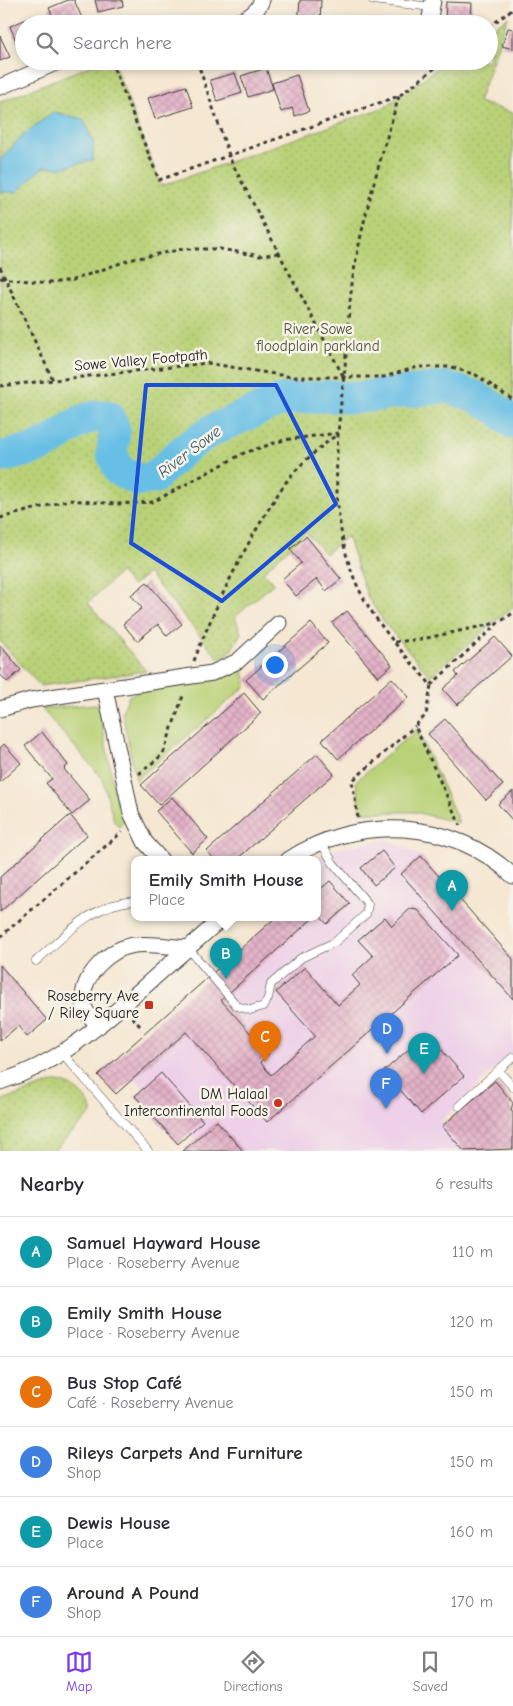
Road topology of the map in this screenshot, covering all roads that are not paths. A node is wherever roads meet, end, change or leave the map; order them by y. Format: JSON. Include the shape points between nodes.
{"nodes":[{"id":1,"x":262,"y":0,"type":"edge"},
{"id":2,"x":373,"y":0,"type":"edge"},
{"id":3,"x":432,"y":4,"type":"edge"},
{"id":4,"x":251,"y":15,"type":"edge"},
{"id":5,"x":38,"y":70,"type":"edge"},
{"id":6,"x":0,"y":86,"type":"edge"},
{"id":7,"x":279,"y":624,"type":"dead end"},
{"id":8,"x":105,"y":689,"type":"junction"},
{"id":9,"x":0,"y":709,"type":"edge"},
{"id":10,"x":321,"y":842,"type":"junction"},
{"id":11,"x":157,"y":856,"type":"edge"},
{"id":12,"x":295,"y":856,"type":"edge"},
{"id":13,"x":513,"y":876,"type":"edge"},
{"id":14,"x":131,"y":902,"type":"edge"},
{"id":15,"x":214,"y":921,"type":"edge"},
{"id":16,"x":188,"y":948,"type":"junction"},
{"id":17,"x":36,"y":961,"type":"dead end"},
{"id":18,"x":99,"y":1026,"type":"junction"},
{"id":19,"x":63,"y":1054,"type":"junction"},
{"id":20,"x":513,"y":1057,"type":"edge"},
{"id":21,"x":498,"y":1070,"type":"junction"},
{"id":22,"x":0,"y":1082,"type":"edge"},
{"id":23,"x":513,"y":1087,"type":"edge"},
{"id":24,"x":459,"y":1106,"type":"dead end"},
{"id":25,"x":146,"y":1148,"type":"edge"},
{"id":26,"x":137,"y":1151,"type":"edge"}],
"edges":[{"from":1,"to":4,"type":"street"},
{"from":2,"to":3,"type":"lane"},
{"from":5,"to":6,"type":"street"},
{"from":7,"to":8,"type":"street","via":[[228,667],[212,673]]},
{"from":8,"to":9,"type":"street","via":[[31,700]]},
{"from":8,"to":11,"type":"street","via":[[124,789],[134,821]]},
{"from":10,"to":12,"type":"street"},
{"from":10,"to":13,"type":"street","via":[[361,831],[418,830],[459,842],[491,858]]},
{"from":10,"to":16,"type":"lane","via":[[369,909],[335,942],[301,958],[271,984],[264,1006],[250,1010],[237,1006]]},
{"from":14,"to":17,"type":"lane","via":[[98,909]]},
{"from":15,"to":16,"type":"street"},
{"from":16,"to":18,"type":"street"},
{"from":16,"to":18,"type":"street","via":[[135,945],[122,948],[106,959],[88,980],[83,1002]]},
{"from":18,"to":19,"type":"street"},
{"from":19,"to":22,"type":"street"},
{"from":19,"to":25,"type":"lane"},
{"from":20,"to":21,"type":"lane"},
{"from":21,"to":23,"type":"lane"},
{"from":21,"to":24,"type":"lane"},
{"from":25,"to":26,"type":"lane"}]}
